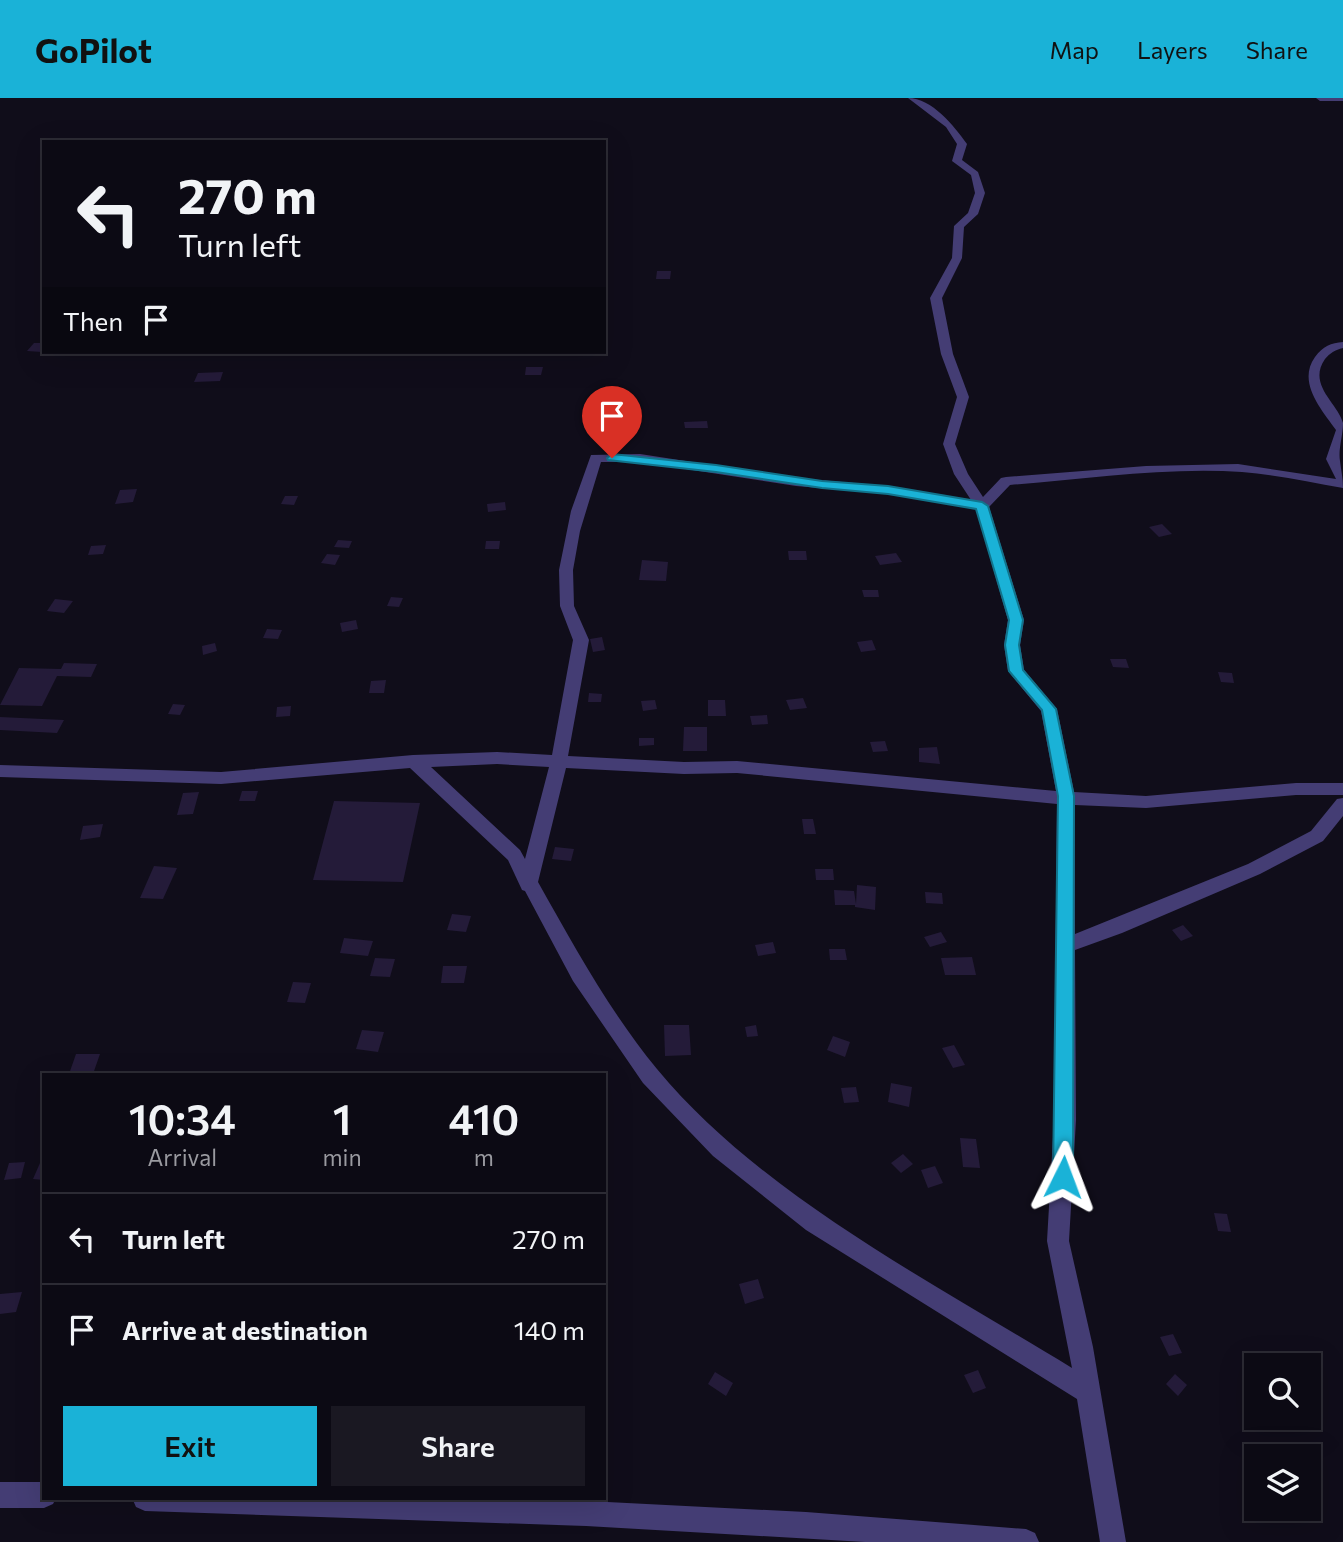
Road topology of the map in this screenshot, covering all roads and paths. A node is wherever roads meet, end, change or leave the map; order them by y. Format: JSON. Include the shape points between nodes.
{"nodes":[{"id":1,"x":912,"y":98,"type":"edge"},
{"id":2,"x":1322,"y":98,"type":"edge"},
{"id":3,"x":1343,"y":98,"type":"edge"},
{"id":4,"x":1343,"y":345,"type":"edge"},
{"id":5,"x":1343,"y":482,"type":"edge"},
{"id":6,"x":982,"y":506,"type":"junction"},
{"id":7,"x":413,"y":761,"type":"junction"},
{"id":8,"x":559,"y":762,"type":"junction"},
{"id":9,"x":0,"y":771,"type":"edge"},
{"id":10,"x":1343,"y":789,"type":"edge"},
{"id":11,"x":1066,"y":796,"type":"junction"},
{"id":12,"x":1343,"y":804,"type":"edge"},
{"id":13,"x":528,"y":885,"type":"junction"},
{"id":14,"x":1065,"y":946,"type":"junction"},
{"id":15,"x":1088,"y":1392,"type":"junction"},
{"id":16,"x":0,"y":1495,"type":"edge"},
{"id":17,"x":42,"y":1496,"type":"edge"},
{"id":18,"x":196,"y":1500,"type":"edge"},
{"id":19,"x":1026,"y":1542,"type":"edge"},
{"id":20,"x":1113,"y":1542,"type":"edge"}],
"edges":[{"from":1,"to":6,"type":"street","via":[[952,128],[962,144],[957,161],[975,174],[979,186],[973,214],[959,226],[954,270],[936,298],[947,354],[963,397],[949,443],[961,474]]},
{"from":2,"to":3,"type":"street"},
{"from":4,"to":5,"type":"street","via":[[1330,347],[1314,366],[1322,403],[1342,430],[1331,457]]},
{"from":5,"to":6,"type":"street","via":[[1255,469],[1146,470],[1006,481]]},
{"from":6,"to":8,"type":"street","via":[[640,458],[596,458],[568,556],[567,606],[581,640]]},
{"from":6,"to":11,"type":"street","via":[[1016,620],[1012,645],[1016,671],[1049,709]]},
{"from":7,"to":8,"type":"street","via":[[497,758]]},
{"from":7,"to":9,"type":"street","via":[[221,778]]},
{"from":7,"to":13,"type":"street","via":[[514,855]]},
{"from":8,"to":11,"type":"street","via":[[737,767]]},
{"from":8,"to":13,"type":"street"},
{"from":10,"to":11,"type":"street","via":[[1146,802]]},
{"from":11,"to":14,"type":"street"},
{"from":12,"to":14,"type":"street","via":[[1317,836],[1254,869]]},
{"from":13,"to":15,"type":"street","via":[[580,975],[650,1076],[721,1149],[814,1222]]},
{"from":14,"to":15,"type":"street","via":[[1065,1120],[1058,1241]]},
{"from":15,"to":20,"type":"street"},
{"from":16,"to":17,"type":"street"},
{"from":18,"to":19,"type":"street","via":[[836,1525]]}]}
